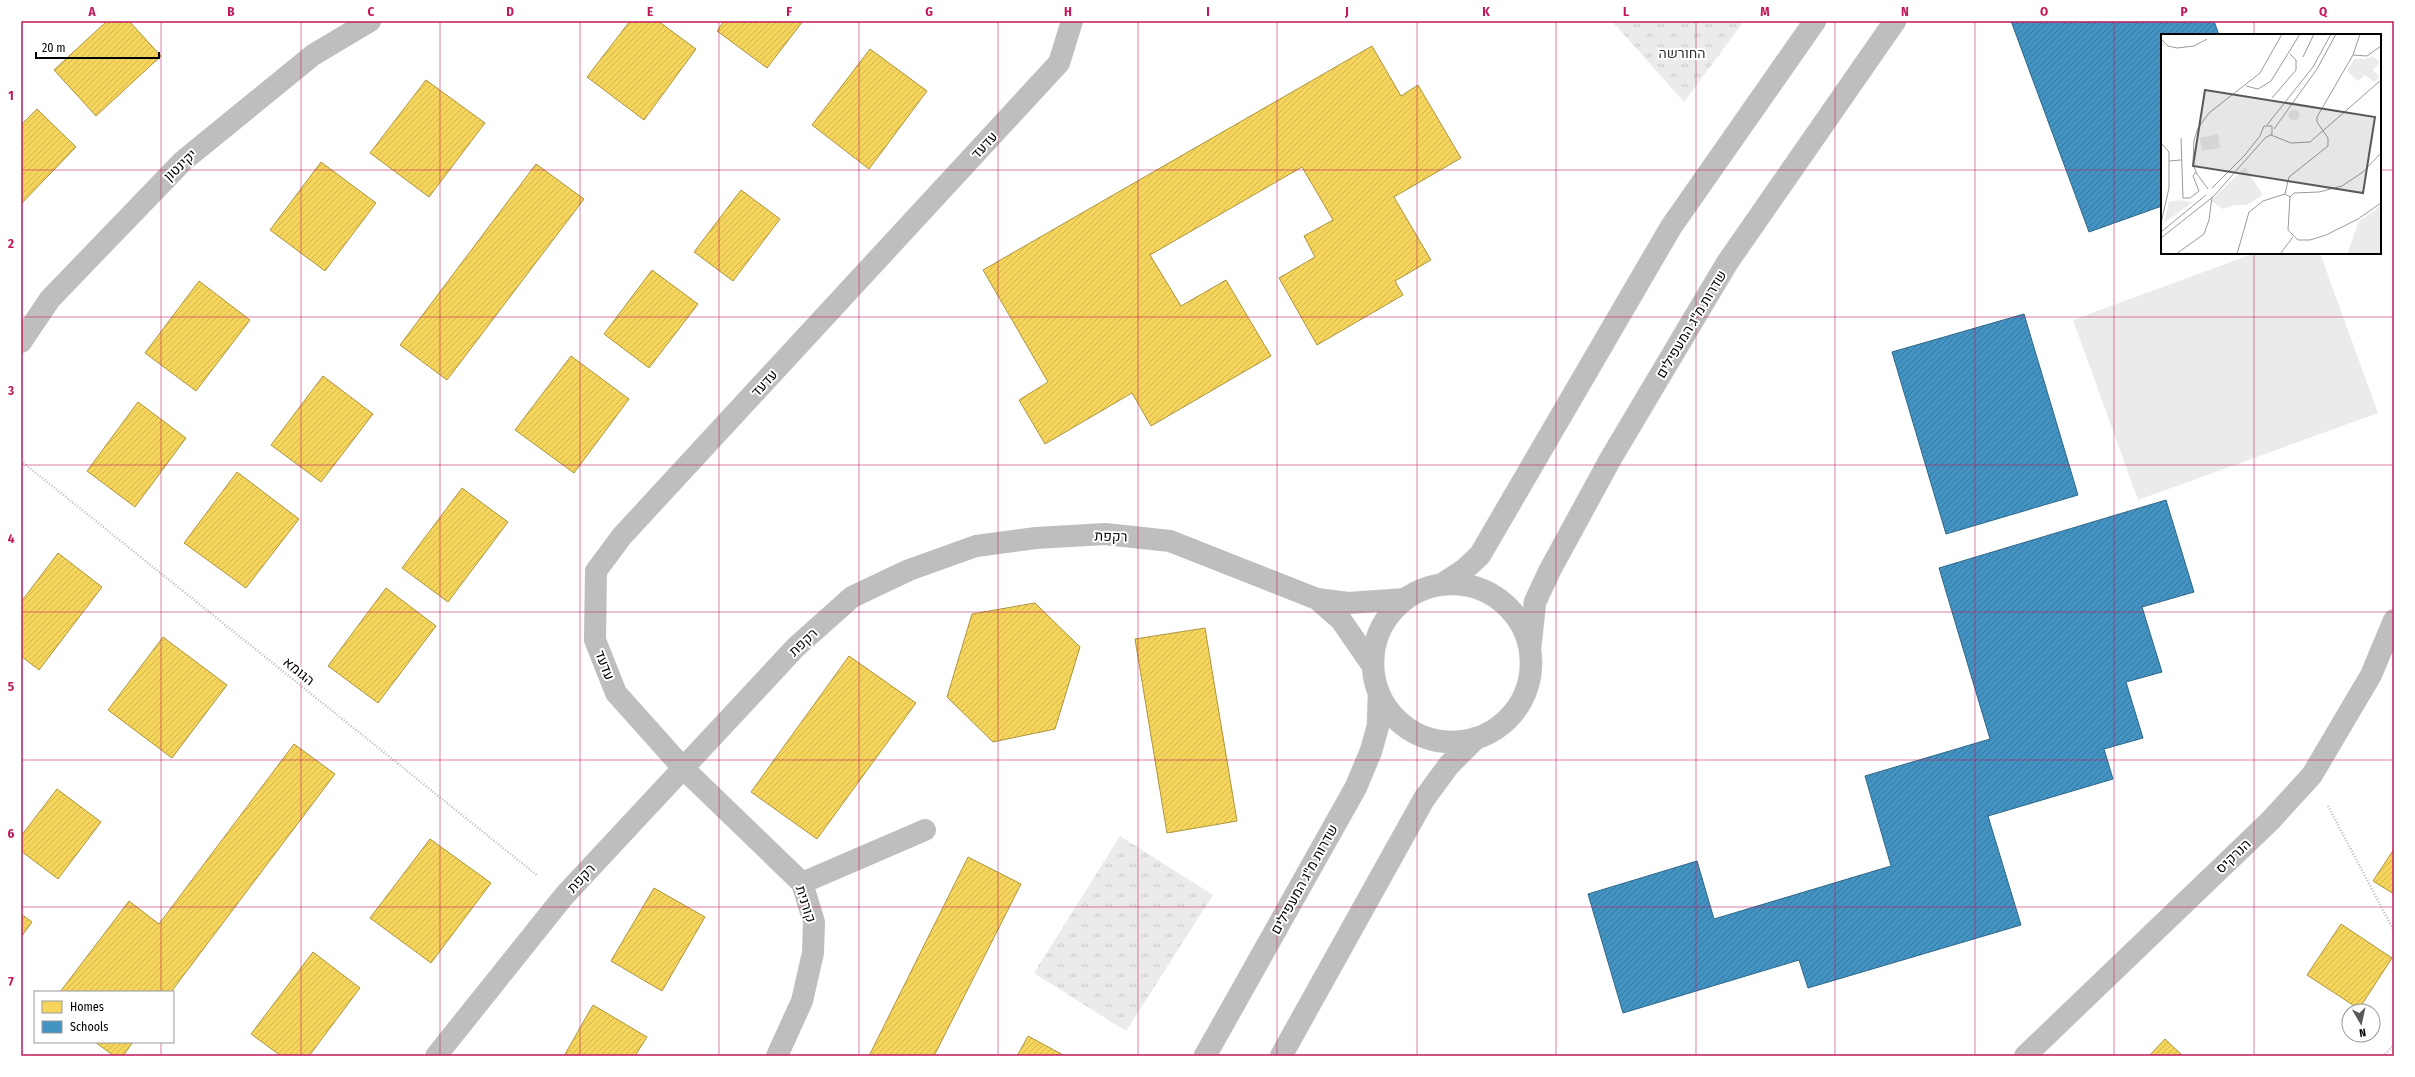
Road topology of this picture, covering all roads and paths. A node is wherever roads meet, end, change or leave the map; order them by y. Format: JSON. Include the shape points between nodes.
{"nodes":[{"id":1,"x":370,"y":21,"type":"edge"},
{"id":2,"x":1072,"y":21,"type":"edge"},
{"id":3,"x":1815,"y":21,"type":"edge"},
{"id":4,"x":1895,"y":21,"type":"edge"},
{"id":5,"x":21,"y":342,"type":"edge"},
{"id":6,"x":21,"y":461,"type":"edge"},
{"id":7,"x":1444,"y":584,"type":"junction"},
{"id":8,"x":1405,"y":599,"type":"junction"},
{"id":9,"x":1316,"y":600,"type":"junction"},
{"id":10,"x":2394,"y":620,"type":"edge"},
{"id":11,"x":1530,"y":648,"type":"junction"},
{"id":12,"x":1372,"y":665,"type":"junction"},
{"id":13,"x":1379,"y":694,"type":"junction"},
{"id":14,"x":1476,"y":738,"type":"junction"},
{"id":15,"x":684,"y":769,"type":"junction"},
{"id":16,"x":2312,"y":775,"type":"junction"},
{"id":17,"x":925,"y":830,"type":"dead end"},
{"id":18,"x":802,"y":883,"type":"junction"},
{"id":19,"x":564,"y":896,"type":"junction"},
{"id":20,"x":2394,"y":931,"type":"edge"},
{"id":21,"x":2394,"y":1046,"type":"edge"},
{"id":22,"x":436,"y":1056,"type":"edge"},
{"id":23,"x":776,"y":1056,"type":"edge"},
{"id":24,"x":1205,"y":1056,"type":"edge"},
{"id":25,"x":1281,"y":1056,"type":"edge"},
{"id":26,"x":2025,"y":1056,"type":"edge"},
{"id":27,"x":2383,"y":1056,"type":"edge"}],
"edges":[{"from":1,"to":5,"type":"street","name":"יקינטון","via":[[314,55],[183,161],[50,299]]},
{"from":2,"to":15,"type":"street","name":"עדעד","via":[[1059,63],[622,536],[596,571],[595,640],[616,692]]},
{"from":3,"to":7,"type":"street","via":[[1672,227],[1480,555]]},
{"from":4,"to":11,"type":"street","name":"שדרות מ\"ג המעפילים","via":[[1727,263],[1611,458],[1535,602]]},
{"from":6,"to":19,"type":"path","name":"הגומא"},
{"from":7,"to":8,"type":"street","via":[[1423,589]]},
{"from":7,"to":11,"type":"street","via":[[1467,585],[1489,593],[1508,607],[1522,626]]},
{"from":8,"to":9,"type":"street","name":"רקפת","via":[[1348,604]]},
{"from":8,"to":12,"type":"street","via":[[1384,622],[1375,640]]},
{"from":9,"to":12,"type":"street","name":"רקפת","via":[[1341,620]]},
{"from":9,"to":15,"type":"street","name":"רקפת","via":[[1170,541],[1105,534],[1036,538],[976,546],[909,570],[852,597],[796,647]]},
{"from":10,"to":16,"type":"street","name":"הנרקיס","via":[[2371,675]]},
{"from":11,"to":14,"type":"street","via":[[1531,671],[1525,693],[1514,712],[1497,728]]},
{"from":12,"to":13,"type":"street"},
{"from":13,"to":14,"type":"street","via":[[1391,715],[1409,730],[1430,739],[1453,742]]},
{"from":13,"to":24,"type":"street","name":"שדרות מ\"ג המעפילים","via":[[1378,726],[1356,787]]},
{"from":14,"to":25,"type":"street","via":[[1448,765],[1424,799]]},
{"from":15,"to":18,"type":"street","name":"קורנית"},
{"from":15,"to":19,"type":"street","name":"רקפת"},
{"from":16,"to":20,"type":"path"},
{"from":16,"to":26,"type":"street","name":"הנרקיס","via":[[2271,820]]},
{"from":17,"to":18,"type":"street"},
{"from":18,"to":23,"type":"street","name":"קורנית","via":[[814,922],[813,953],[802,1001]]},
{"from":19,"to":22,"type":"street","name":"רקפת"},
{"from":21,"to":27,"type":"path"}]}
